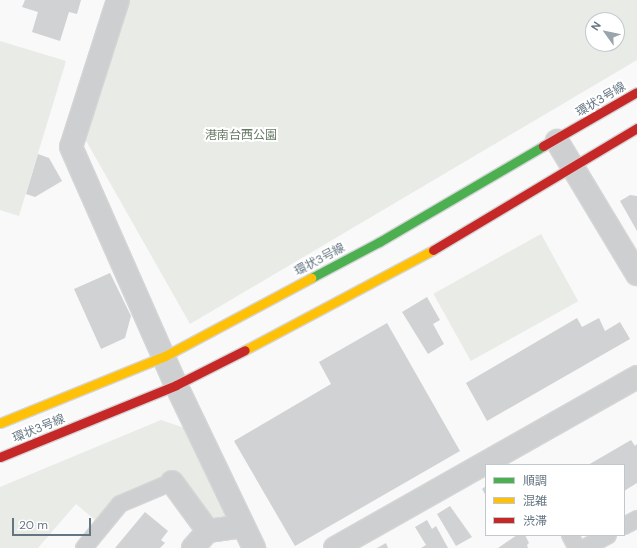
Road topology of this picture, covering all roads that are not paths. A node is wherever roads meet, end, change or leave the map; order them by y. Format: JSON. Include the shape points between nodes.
{"nodes":[{"id":1,"x":118,"y":0,"type":"edge"},
{"id":2,"x":637,"y":92,"type":"edge"},
{"id":3,"x":637,"y":128,"type":"edge"},
{"id":4,"x":557,"y":141,"type":"junction"},
{"id":5,"x":574,"y":165,"type":"junction"},
{"id":6,"x":637,"y":274,"type":"edge"},
{"id":7,"x":165,"y":356,"type":"junction"},
{"id":8,"x":637,"y":377,"type":"edge"},
{"id":9,"x":176,"y":385,"type":"junction"},
{"id":10,"x":0,"y":423,"type":"edge"},
{"id":11,"x":0,"y":457,"type":"edge"},
{"id":12,"x":172,"y":482,"type":"joint"},
{"id":13,"x":637,"y":519,"type":"edge"},
{"id":14,"x":625,"y":525,"type":"edge"},
{"id":15,"x":243,"y":526,"type":"junction"},
{"id":16,"x":208,"y":531,"type":"junction"},
{"id":17,"x":571,"y":536,"type":"edge"},
{"id":18,"x":606,"y":536,"type":"edge"},
{"id":19,"x":84,"y":548,"type":"edge"},
{"id":20,"x":193,"y":548,"type":"edge"},
{"id":21,"x":254,"y":548,"type":"edge"},
{"id":22,"x":335,"y":548,"type":"edge"},
{"id":23,"x":578,"y":548,"type":"edge"},
{"id":24,"x":584,"y":548,"type":"edge"}],
"edges":[{"from":1,"to":7,"type":"street","via":[[71,147]]},
{"from":2,"to":4,"type":"street","name":"環状3号線"},
{"from":3,"to":5,"type":"street","name":"環状3号線"},
{"from":4,"to":5,"type":"street"},
{"from":4,"to":7,"type":"street","name":"環状3号線","via":[[379,242]]},
{"from":5,"to":6,"type":"street"},
{"from":5,"to":9,"type":"street","name":"環状3号線","via":[[405,267]]},
{"from":7,"to":9,"type":"street"},
{"from":7,"to":10,"type":"street","name":"環状3号線"},
{"from":8,"to":22,"type":"street"},
{"from":9,"to":11,"type":"street","name":"環状3号線"},
{"from":9,"to":15,"type":"street"},
{"from":12,"to":16,"type":"street"},
{"from":12,"to":19,"type":"lane","via":[[120,504]]},
{"from":13,"to":14,"type":"lane"},
{"from":15,"to":16,"type":"street"},
{"from":15,"to":21,"type":"street"},
{"from":16,"to":20,"type":"street"},
{"from":17,"to":23,"type":"lane"},
{"from":18,"to":24,"type":"lane"}]}
